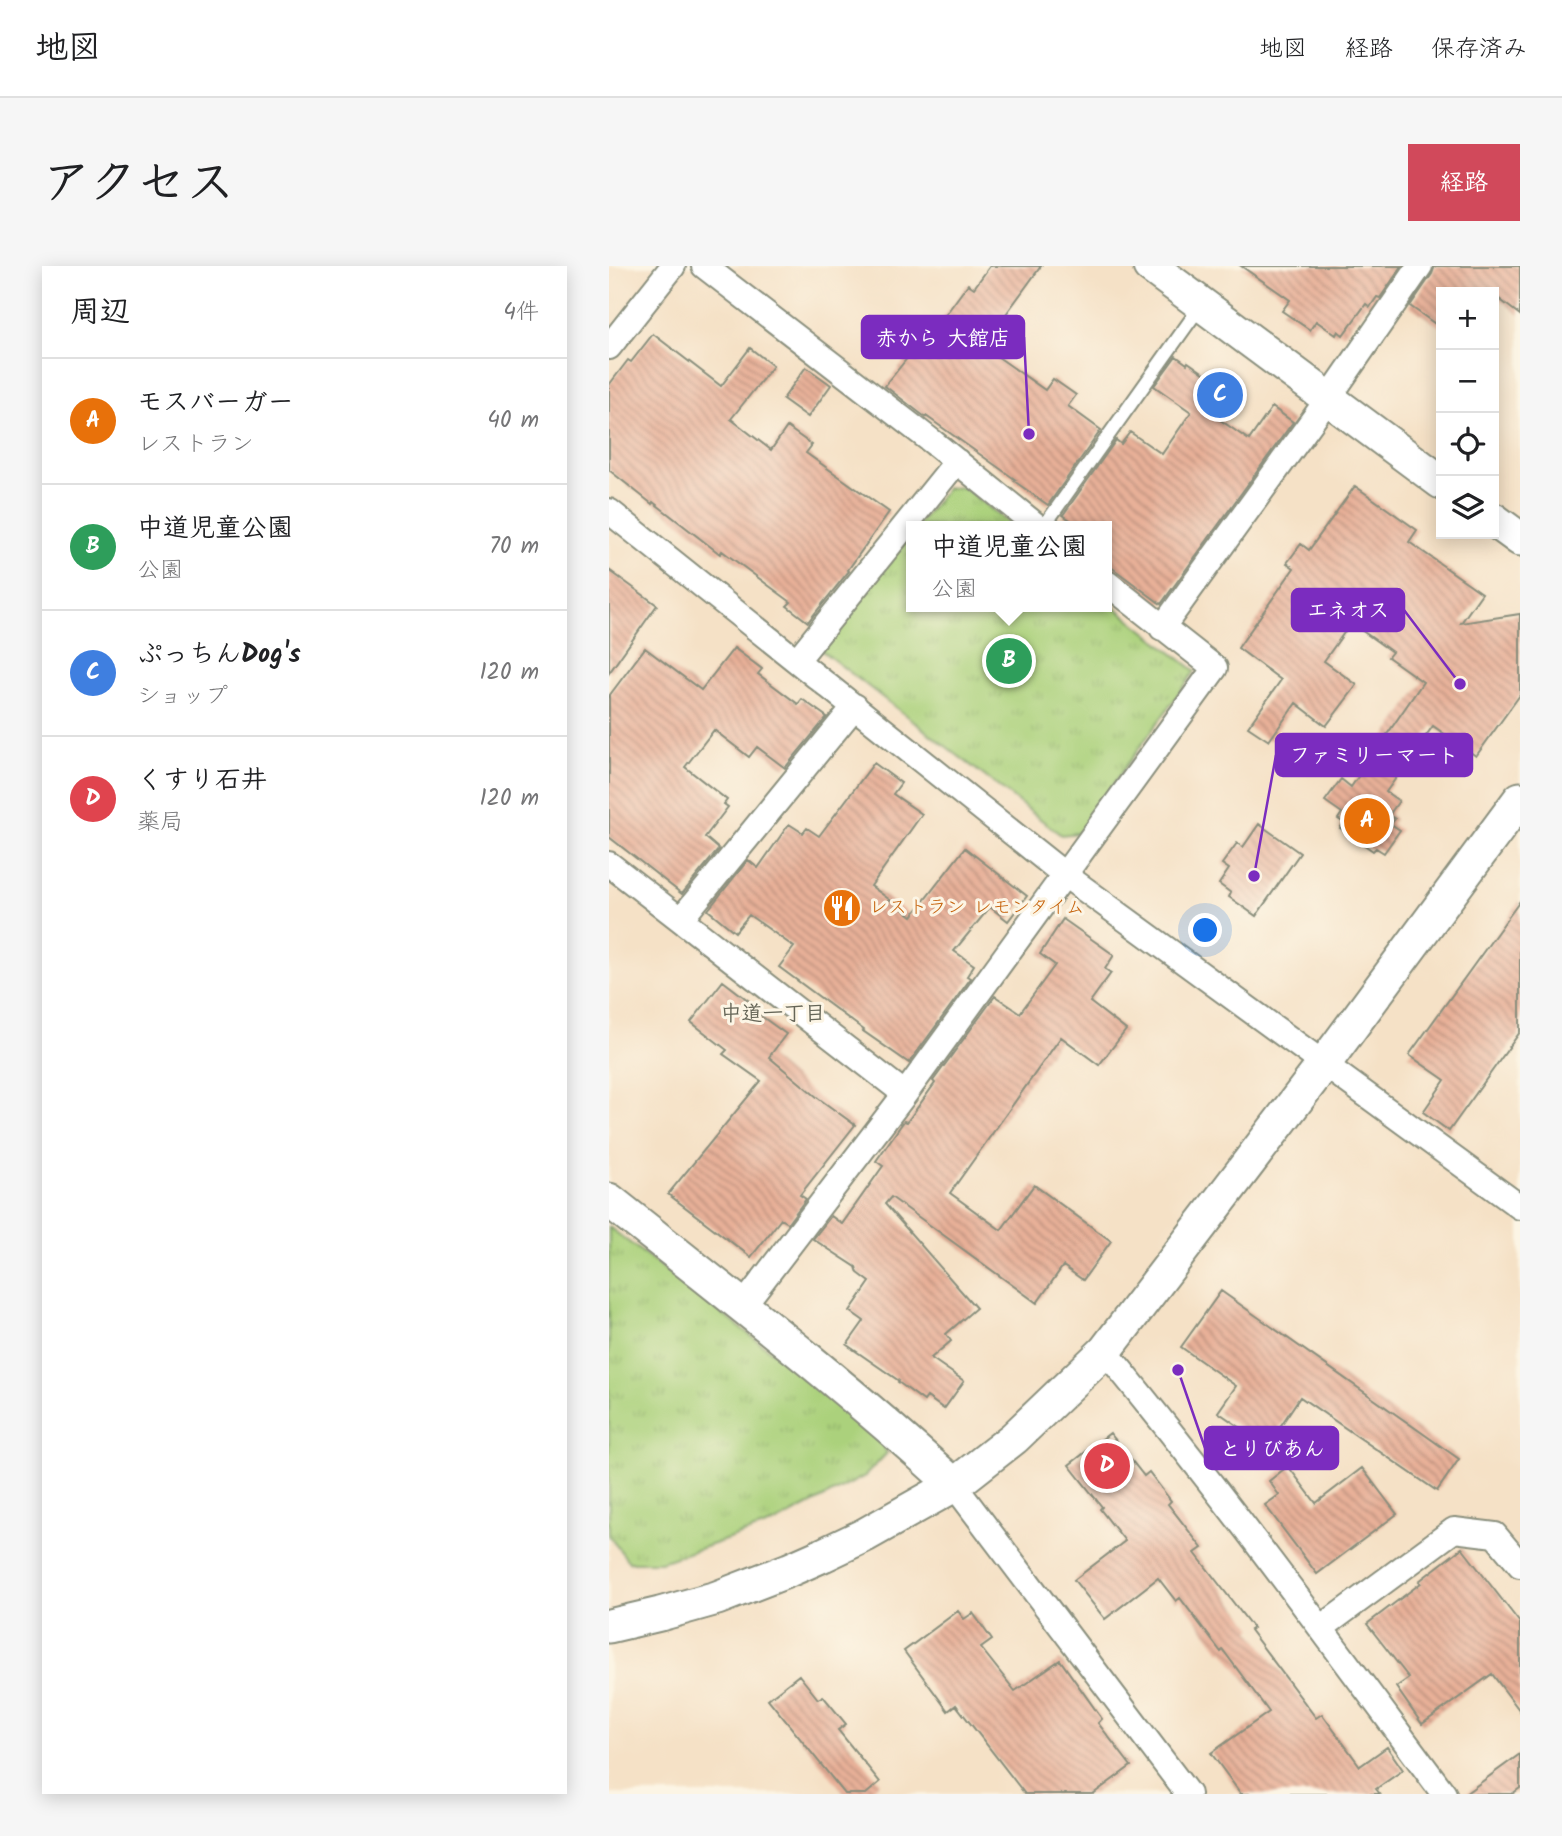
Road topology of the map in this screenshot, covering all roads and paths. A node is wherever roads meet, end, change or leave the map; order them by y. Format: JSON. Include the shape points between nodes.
{"nodes":[{"id":1,"x":673,"y":266,"type":"edge"},
{"id":2,"x":704,"y":266,"type":"edge"},
{"id":3,"x":1150,"y":266,"type":"edge"},
{"id":4,"x":1420,"y":266,"type":"edge"},
{"id":5,"x":1202,"y":304,"type":"junction"},
{"id":6,"x":609,"y":347,"type":"edge"},
{"id":7,"x":1328,"y":399,"type":"junction"},
{"id":8,"x":957,"y":461,"type":"junction"},
{"id":9,"x":1436,"y":478,"type":"edge"},
{"id":10,"x":609,"y":511,"type":"edge"},
{"id":11,"x":909,"y":521,"type":"edge"},
{"id":12,"x":1031,"y":521,"type":"edge"},
{"id":13,"x":1048,"y":521,"type":"edge"},
{"id":14,"x":906,"y":524,"type":"edge"},
{"id":15,"x":1499,"y":524,"type":"edge"},
{"id":16,"x":1520,"y":539,"type":"edge"},
{"id":17,"x":1112,"y":587,"type":"edge"},
{"id":18,"x":1162,"y":628,"type":"junction"},
{"id":19,"x":797,"y":660,"type":"junction"},
{"id":20,"x":855,"y":706,"type":"junction"},
{"id":21,"x":1520,"y":799,"type":"edge"},
{"id":22,"x":609,"y":864,"type":"edge"},
{"id":23,"x":1065,"y":875,"type":"junction"},
{"id":24,"x":681,"y":919,"type":"junction"},
{"id":25,"x":1324,"y":1064,"type":"junction"},
{"id":26,"x":905,"y":1094,"type":"junction"},
{"id":27,"x":609,"y":1200,"type":"edge"},
{"id":28,"x":1520,"y":1206,"type":"edge"},
{"id":29,"x":743,"y":1306,"type":"junction"},
{"id":30,"x":1105,"y":1351,"type":"junction"},
{"id":31,"x":954,"y":1485,"type":"junction"},
{"id":32,"x":1520,"y":1565,"type":"edge"},
{"id":33,"x":609,"y":1626,"type":"edge"},
{"id":34,"x":1321,"y":1628,"type":"junction"},
{"id":35,"x":1188,"y":1794,"type":"edge"},
{"id":36,"x":1444,"y":1794,"type":"edge"}],
"edges":[{"from":1,"to":6,"type":"street"},
{"from":2,"to":8,"type":"street"},
{"from":3,"to":5,"type":"street"},
{"from":4,"to":7,"type":"street"},
{"from":5,"to":7,"type":"street"},
{"from":5,"to":13,"type":"lane"},
{"from":7,"to":9,"type":"street"},
{"from":7,"to":18,"type":"street"},
{"from":8,"to":11,"type":"street"},
{"from":8,"to":12,"type":"street"},
{"from":10,"to":19,"type":"street"},
{"from":14,"to":19,"type":"street"},
{"from":15,"to":16,"type":"street"},
{"from":17,"to":18,"type":"street"},
{"from":18,"to":23,"type":"street","via":[[1215,668]]},
{"from":19,"to":20,"type":"street"},
{"from":20,"to":23,"type":"street"},
{"from":20,"to":24,"type":"street"},
{"from":21,"to":25,"type":"street"},
{"from":22,"to":24,"type":"street"},
{"from":23,"to":25,"type":"street"},
{"from":23,"to":26,"type":"street"},
{"from":24,"to":26,"type":"street"},
{"from":25,"to":28,"type":"street"},
{"from":25,"to":30,"type":"street"},
{"from":26,"to":29,"type":"street"},
{"from":27,"to":29,"type":"street"},
{"from":29,"to":31,"type":"street","via":[[895,1430]]},
{"from":30,"to":31,"type":"street","via":[[1014,1438]]},
{"from":30,"to":34,"type":"street"},
{"from":31,"to":33,"type":"street","via":[[865,1535],[777,1576],[717,1598]]},
{"from":31,"to":35,"type":"street"},
{"from":32,"to":34,"type":"street","via":[[1495,1535],[1454,1530]]},
{"from":34,"to":36,"type":"street"}]}
